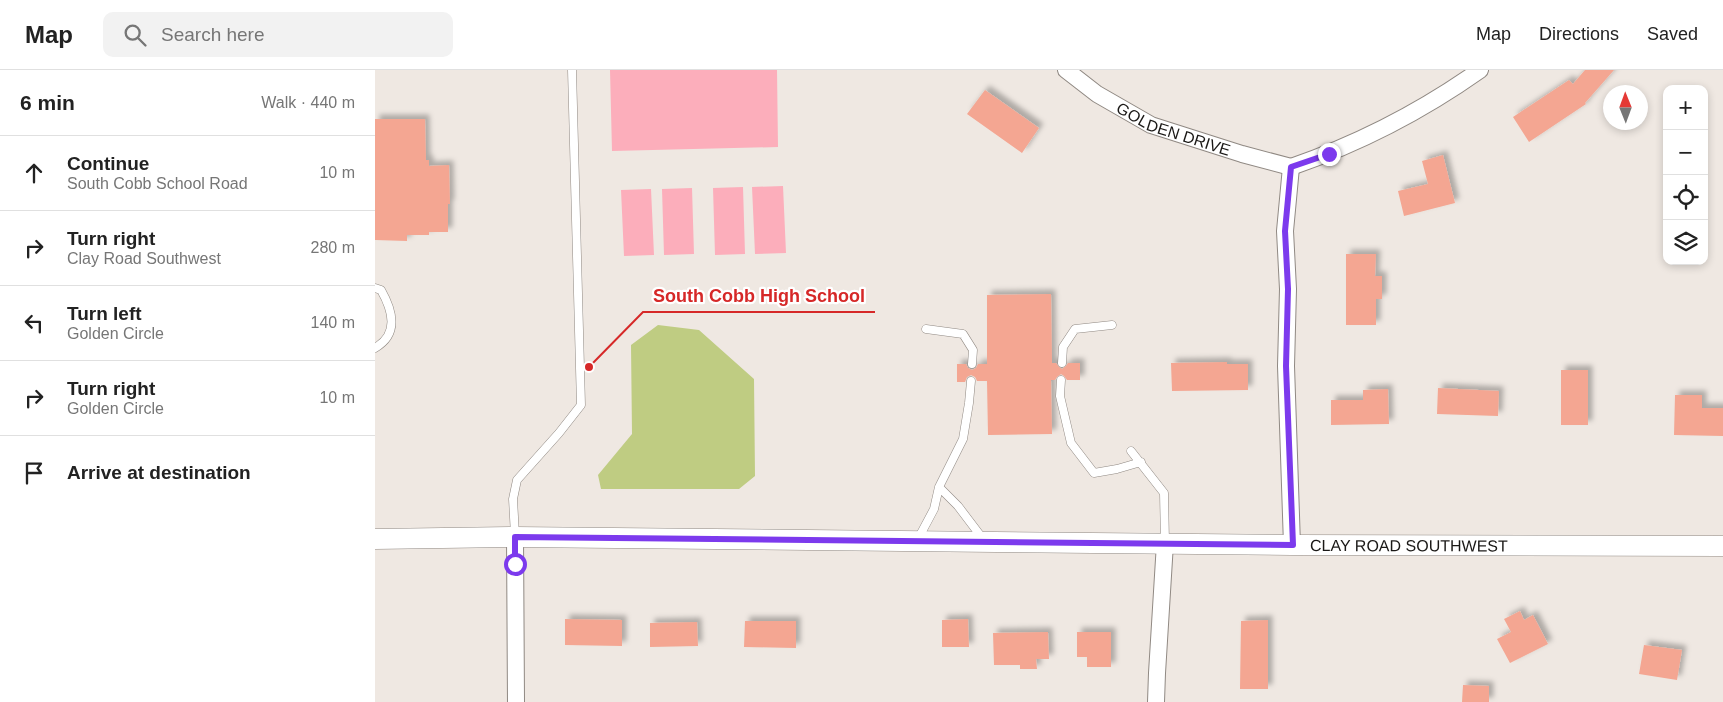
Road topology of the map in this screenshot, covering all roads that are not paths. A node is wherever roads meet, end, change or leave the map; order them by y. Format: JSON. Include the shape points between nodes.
{"nodes":[{"id":1,"x":572,"y":70,"type":"edge"},
{"id":2,"x":1066,"y":70,"type":"edge"},
{"id":3,"x":1480,"y":70,"type":"edge"},
{"id":4,"x":1291,"y":167,"type":"junction"},
{"id":5,"x":375,"y":288,"type":"edge"},
{"id":6,"x":1112,"y":325,"type":"dead end"},
{"id":7,"x":926,"y":328,"type":"dead end"},
{"id":8,"x":375,"y":348,"type":"edge"},
{"id":9,"x":1061,"y":363,"type":"dead end"},
{"id":10,"x":972,"y":364,"type":"dead end"},
{"id":11,"x":1061,"y":380,"type":"dead end"},
{"id":12,"x":971,"y":382,"type":"dead end"},
{"id":13,"x":1131,"y":451,"type":"dead end"},
{"id":14,"x":1141,"y":462,"type":"junction"},
{"id":15,"x":939,"y":487,"type":"junction"},
{"id":16,"x":515,"y":537,"type":"junction"},
{"id":17,"x":375,"y":539,"type":"edge"},
{"id":18,"x":917,"y":541,"type":"junction"},
{"id":19,"x":985,"y":542,"type":"junction"},
{"id":20,"x":1165,"y":543,"type":"junction"},
{"id":21,"x":1293,"y":545,"type":"junction"},
{"id":22,"x":1723,"y":546,"type":"edge"},
{"id":23,"x":516,"y":702,"type":"edge"},
{"id":24,"x":1157,"y":702,"type":"edge"}],
"edges":[{"from":1,"to":16,"type":"lane","via":[[581,404],[517,480],[513,499]]},
{"from":2,"to":4,"type":"street","name":"GOLDEN DRIVE","via":[[1097,94],[1151,125]]},
{"from":3,"to":4,"type":"street","via":[[1375,132],[1329,154]]},
{"from":4,"to":21,"type":"street","via":[[1285,231]]},
{"from":5,"to":8,"type":"lane","via":[[381,290],[390,306],[391,331],[384,343]]},
{"from":6,"to":9,"type":"lane","via":[[1075,329],[1063,347]]},
{"from":7,"to":10,"type":"lane","via":[[963,334],[973,350]]},
{"from":11,"to":14,"type":"lane","via":[[1060,396],[1071,443],[1094,473]]},
{"from":12,"to":15,"type":"lane","via":[[963,439]]},
{"from":13,"to":14,"type":"lane"},
{"from":14,"to":20,"type":"lane","via":[[1164,493]]},
{"from":15,"to":18,"type":"lane","via":[[934,509]]},
{"from":15,"to":19,"type":"lane"},
{"from":16,"to":17,"type":"street","name":"CLAY ROAD SOUTHWEST"},
{"from":16,"to":18,"type":"street","name":"CLAY ROAD SOUTHWEST"},
{"from":16,"to":23,"type":"street"},
{"from":18,"to":19,"type":"street","name":"CLAY ROAD SOUTHWEST"},
{"from":19,"to":20,"type":"street","name":"CLAY ROAD SOUTHWEST"},
{"from":20,"to":21,"type":"street","name":"CLAY ROAD SOUTHWEST"},
{"from":20,"to":24,"type":"street"},
{"from":21,"to":22,"type":"street","name":"CLAY ROAD SOUTHWEST"}]}
